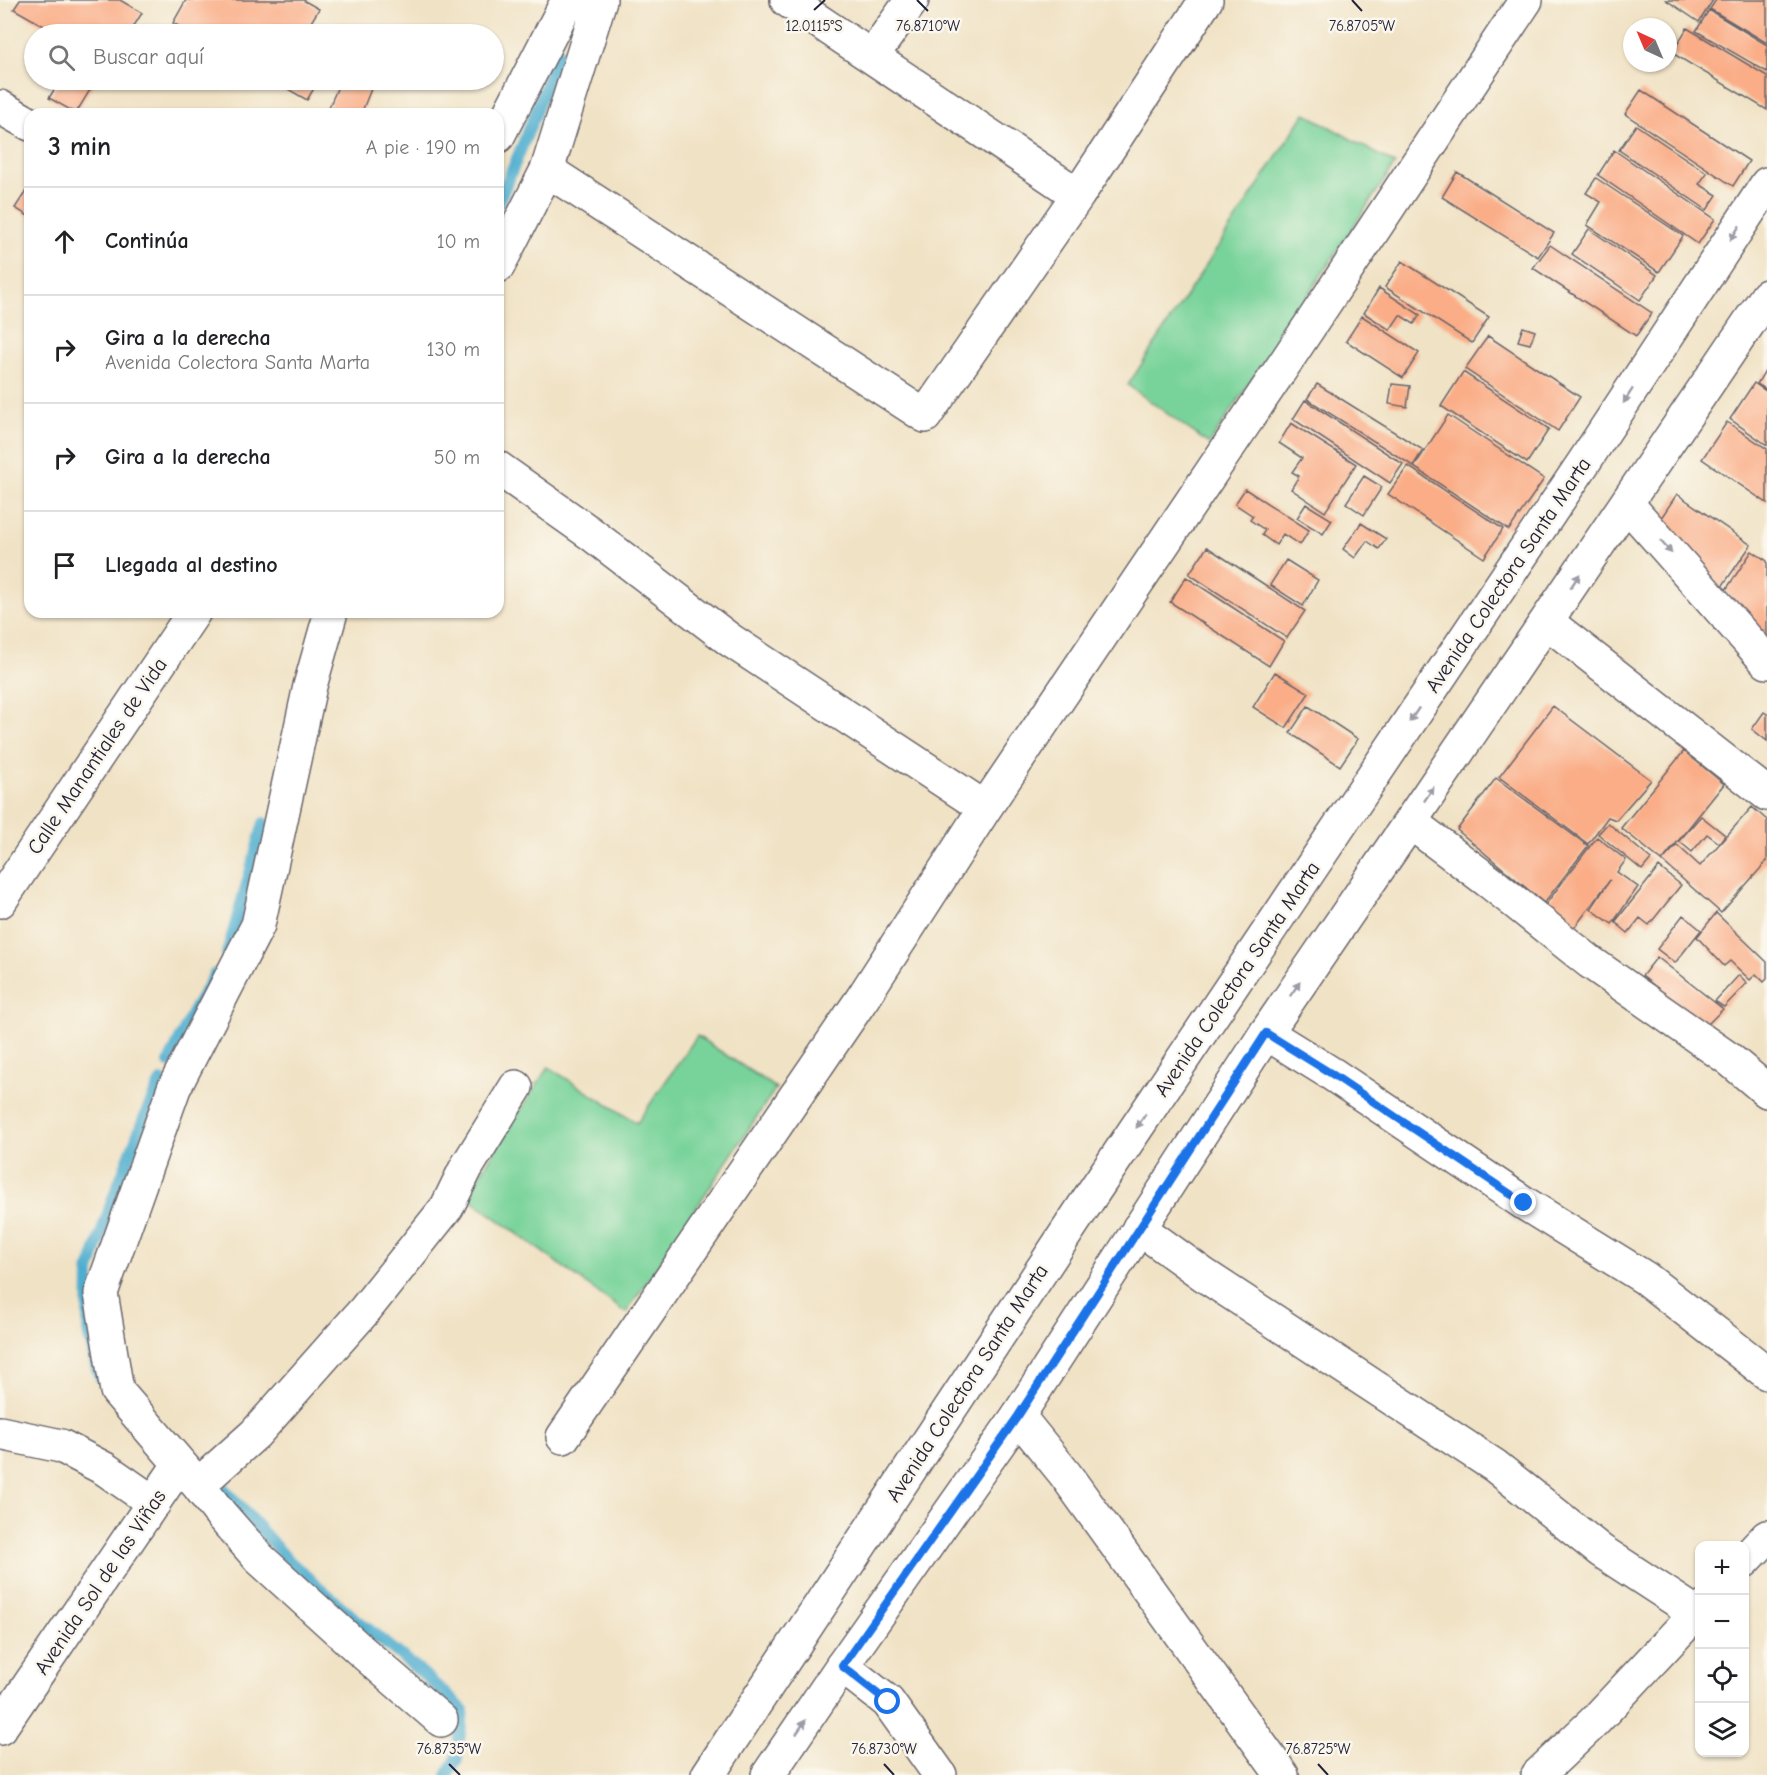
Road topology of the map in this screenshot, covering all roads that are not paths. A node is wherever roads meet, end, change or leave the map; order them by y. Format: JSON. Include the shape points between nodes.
{"nodes":[{"id":1,"x":568,"y":0,"type":"edge"},
{"id":2,"x":600,"y":0,"type":"edge"},
{"id":3,"x":787,"y":0,"type":"edge"},
{"id":4,"x":912,"y":0,"type":"edge"},
{"id":5,"x":1206,"y":0,"type":"edge"},
{"id":6,"x":1526,"y":0,"type":"edge"},
{"id":7,"x":872,"y":56,"type":"junction"},
{"id":8,"x":0,"y":107,"type":"edge"},
{"id":9,"x":24,"y":121,"type":"edge"},
{"id":10,"x":504,"y":124,"type":"edge"},
{"id":11,"x":547,"y":170,"type":"junction"},
{"id":12,"x":1767,"y":184,"type":"edge"},
{"id":13,"x":1078,"y":195,"type":"junction"},
{"id":14,"x":504,"y":254,"type":"edge"},
{"id":15,"x":1767,"y":296,"type":"edge"},
{"id":16,"x":504,"y":472,"type":"edge"},
{"id":17,"x":1627,"y":504,"type":"junction"},
{"id":18,"x":190,"y":618,"type":"edge"},
{"id":19,"x":329,"y":618,"type":"edge"},
{"id":20,"x":1546,"y":622,"type":"junction"},
{"id":21,"x":1767,"y":662,"type":"edge"},
{"id":22,"x":1767,"y":794,"type":"edge"},
{"id":23,"x":985,"y":808,"type":"junction"},
{"id":24,"x":1410,"y":822,"type":"junction"},
{"id":25,"x":0,"y":901,"type":"edge"},
{"id":26,"x":1266,"y":1033,"type":"junction"},
{"id":27,"x":516,"y":1087,"type":"dead end"},
{"id":28,"x":1767,"y":1091,"type":"edge"},
{"id":29,"x":1139,"y":1228,"type":"junction"},
{"id":30,"x":1767,"y":1373,"type":"edge"},
{"id":31,"x":1018,"y":1416,"type":"junction"},
{"id":32,"x":0,"y":1433,"type":"edge"},
{"id":33,"x":563,"y":1437,"type":"dead end"},
{"id":34,"x":189,"y":1475,"type":"junction"},
{"id":35,"x":154,"y":1503,"type":"junction"},
{"id":36,"x":1767,"y":1537,"type":"edge"},
{"id":37,"x":1749,"y":1556,"type":"edge"},
{"id":38,"x":1695,"y":1609,"type":"edge"},
{"id":39,"x":1695,"y":1614,"type":"edge"},
{"id":40,"x":842,"y":1666,"type":"junction"},
{"id":41,"x":441,"y":1719,"type":"dead end"},
{"id":42,"x":0,"y":1728,"type":"edge"},
{"id":43,"x":708,"y":1775,"type":"edge"},
{"id":44,"x":768,"y":1775,"type":"edge"},
{"id":45,"x":940,"y":1775,"type":"edge"},
{"id":46,"x":1282,"y":1775,"type":"edge"},
{"id":47,"x":1538,"y":1775,"type":"edge"}],
"edges":[{"from":1,"to":10,"type":"street"},
{"from":2,"to":11,"type":"street"},
{"from":3,"to":7,"type":"street"},
{"from":4,"to":7,"type":"street"},
{"from":5,"to":13,"type":"street"},
{"from":6,"to":23,"type":"street"},
{"from":7,"to":13,"type":"street"},
{"from":8,"to":9,"type":"street"},
{"from":11,"to":13,"type":"street","via":[[926,416]]},
{"from":11,"to":14,"type":"street"},
{"from":12,"to":43,"type":"street","name":"Avenida Colectora Santa Marta","one_way":true},
{"from":15,"to":17,"type":"street"},
{"from":16,"to":23,"type":"street","via":[[730,640]]},
{"from":20,"to":17,"type":"street","one_way":true},
{"from":17,"to":21,"type":"street","one_way":true},
{"from":18,"to":25,"type":"street","name":"Calle Manantiales de Vida"},
{"from":19,"to":34,"type":"street","via":[[310,686],[258,925],[174,1088],[101,1293],[117,1391]]},
{"from":20,"to":22,"type":"street"},
{"from":24,"to":20,"type":"street","one_way":true},
{"from":23,"to":33,"type":"street","via":[[862,999]]},
{"from":26,"to":24,"type":"street","one_way":true},
{"from":24,"to":28,"type":"street","via":[[1590,962],[1729,1059]]},
{"from":26,"to":29,"type":"street"},
{"from":26,"to":30,"type":"street","via":[[1645,1278]]},
{"from":27,"to":34,"type":"street","name":"Avenida Sol de las Viñas","via":[[447,1206],[364,1311],[255,1434]]},
{"from":29,"to":31,"type":"street"},
{"from":29,"to":38,"type":"street","via":[[1495,1466],[1601,1551]]},
{"from":31,"to":40,"type":"street"},
{"from":31,"to":46,"type":"street","via":[[1065,1474]]},
{"from":32,"to":35,"type":"street","via":[[61,1446],[105,1469]]},
{"from":34,"to":35,"type":"street","name":"Avenida Sol de las Viñas"},
{"from":34,"to":41,"type":"street","via":[[260,1559]]},
{"from":35,"to":42,"type":"street","name":"Avenida Sol de las Viñas"},
{"from":36,"to":37,"type":"street"},
{"from":39,"to":47,"type":"street","via":[[1594,1722]]},
{"from":44,"to":40,"type":"street","one_way":true},
{"from":40,"to":45,"type":"street","via":[[888,1702]]}]}
